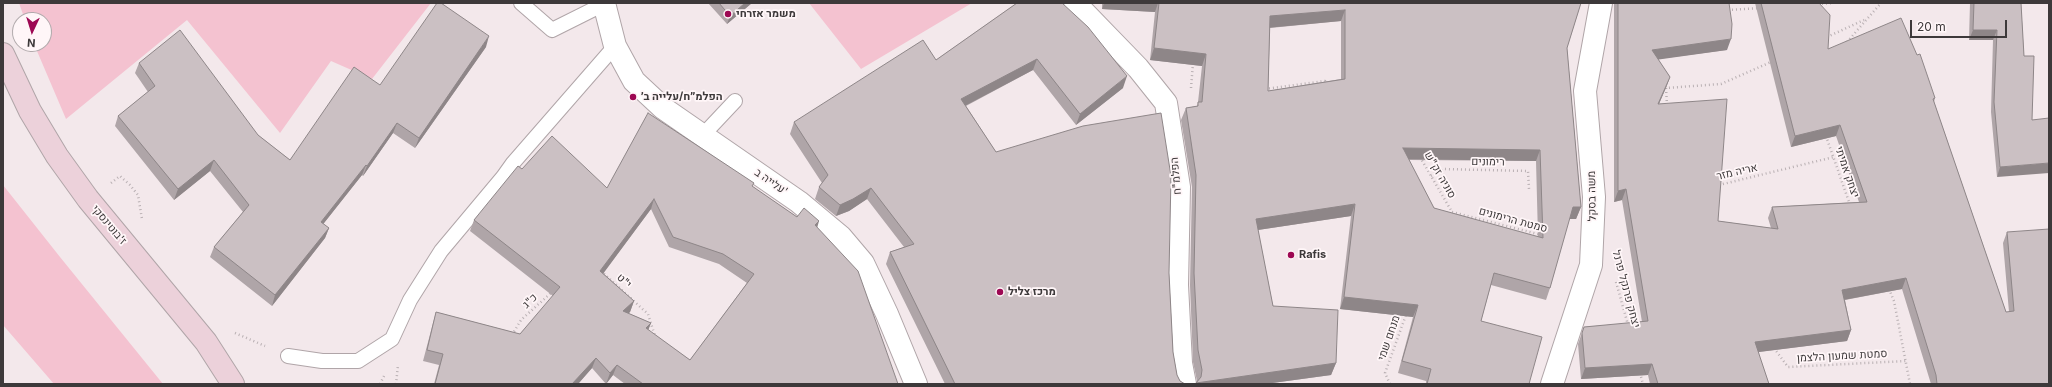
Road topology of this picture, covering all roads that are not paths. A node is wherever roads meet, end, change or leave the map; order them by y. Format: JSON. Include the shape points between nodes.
{"nodes":[{"id":1,"x":521,"y":3,"type":"edge"},
{"id":2,"x":604,"y":3,"type":"edge"},
{"id":3,"x":1075,"y":3,"type":"edge"},
{"id":4,"x":1601,"y":3,"type":"edge"},
{"id":5,"x":615,"y":46,"type":"junction"},
{"id":6,"x":3,"y":54,"type":"edge"},
{"id":7,"x":736,"y":101,"type":"dead end"},
{"id":8,"x":703,"y":135,"type":"junction"},
{"id":9,"x":288,"y":356,"type":"dead end"},
{"id":10,"x":233,"y":384,"type":"edge"},
{"id":11,"x":916,"y":384,"type":"edge"},
{"id":12,"x":1185,"y":384,"type":"edge"},
{"id":13,"x":1552,"y":384,"type":"edge"}],
"edges":[{"from":1,"to":2,"type":"lane","via":[[552,30]]},
{"from":2,"to":5,"type":"street","name":"עלייה ב'"},
{"from":3,"to":12,"type":"street","name":"הפלמ\"ח","via":[[1138,68],[1166,103],[1179,187],[1177,285],[1181,363]]},
{"from":4,"to":13,"type":"street","name":"משה בסקל","via":[[1585,91],[1594,197],[1591,266]]},
{"from":5,"to":8,"type":"street","name":"עלייה ב'","via":[[634,81],[663,108]]},
{"from":5,"to":9,"type":"lane","via":[[513,163],[441,251],[410,300],[392,339],[358,361],[322,361]]},
{"from":6,"to":10,"type":"street","name":"ז'בוטינסקי","via":[[30,111],[56,156],[88,199],[206,342]]},
{"from":7,"to":8,"type":"lane"},
{"from":8,"to":11,"type":"street","name":"עלייה ב'","via":[[799,202],[841,237],[863,263]]}]}
